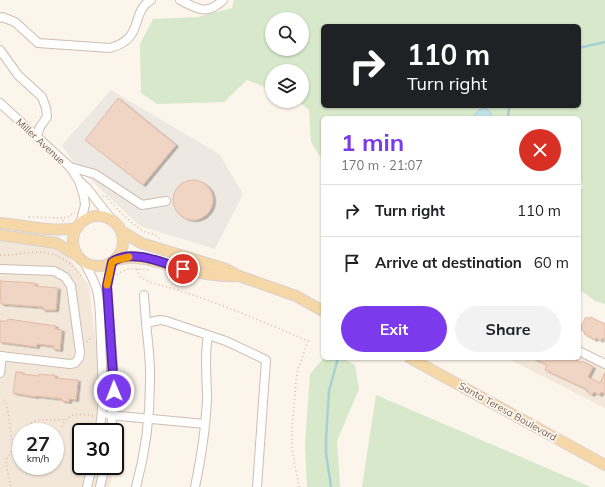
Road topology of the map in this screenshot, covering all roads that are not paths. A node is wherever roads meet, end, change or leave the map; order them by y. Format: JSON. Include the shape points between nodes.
{"nodes":[{"id":1,"x":151,"y":0,"type":"edge"},
{"id":2,"x":180,"y":0,"type":"edge"},
{"id":3,"x":223,"y":0,"type":"edge"},
{"id":4,"x":0,"y":18,"type":"edge"},
{"id":5,"x":0,"y":50,"type":"edge"},
{"id":6,"x":0,"y":103,"type":"edge"},
{"id":7,"x":37,"y":136,"type":"junction"},
{"id":8,"x":70,"y":167,"type":"junction"},
{"id":9,"x":79,"y":181,"type":"junction"},
{"id":10,"x":166,"y":201,"type":"dead end"},
{"id":11,"x":112,"y":220,"type":"junction"},
{"id":12,"x":0,"y":223,"type":"edge"},
{"id":13,"x":79,"y":226,"type":"junction"},
{"id":14,"x":121,"y":231,"type":"junction"},
{"id":15,"x":0,"y":235,"type":"edge"},
{"id":16,"x":81,"y":259,"type":"junction"},
{"id":17,"x":114,"y":261,"type":"junction"},
{"id":18,"x":0,"y":269,"type":"edge"},
{"id":19,"x":239,"y":276,"type":"junction"},
{"id":20,"x":144,"y":295,"type":"dead end"},
{"id":21,"x":321,"y":310,"type":"edge"},
{"id":22,"x":146,"y":323,"type":"junction"},
{"id":23,"x":208,"y":336,"type":"junction"},
{"id":24,"x":581,"y":352,"type":"edge"},
{"id":25,"x":1,"y":356,"type":"edge"},
{"id":26,"x":414,"y":360,"type":"edge"},
{"id":27,"x":605,"y":364,"type":"edge"},
{"id":28,"x":0,"y":373,"type":"edge"},
{"id":29,"x":102,"y":413,"type":"junction"},
{"id":30,"x":113,"y":416,"type":"junction"},
{"id":31,"x":148,"y":419,"type":"junction"},
{"id":32,"x":100,"y":423,"type":"edge"},
{"id":33,"x":112,"y":423,"type":"edge"},
{"id":34,"x":204,"y":424,"type":"junction"},
{"id":35,"x":605,"y":465,"type":"edge"},
{"id":36,"x":90,"y":475,"type":"edge"},
{"id":37,"x":103,"y":475,"type":"edge"},
{"id":38,"x":87,"y":487,"type":"edge"},
{"id":39,"x":100,"y":487,"type":"edge"},
{"id":40,"x":136,"y":487,"type":"edge"},
{"id":41,"x":195,"y":487,"type":"edge"},
{"id":42,"x":257,"y":487,"type":"edge"}],
"edges":[{"from":1,"to":4,"type":"street","via":[[144,4],[132,36],[120,45],[110,48],[38,43],[15,22]]},
{"from":2,"to":3,"type":"street","via":[[202,10],[212,9]]},
{"from":5,"to":7,"type":"street","via":[[18,75],[42,97],[47,117]]},
{"from":6,"to":7,"type":"street","name":"Miller Avenue"},
{"from":7,"to":8,"type":"street","name":"Miller Avenue"},
{"from":8,"to":9,"type":"street","name":"Miller Avenue"},
{"from":8,"to":10,"type":"street","via":[[95,174],[142,205]]},
{"from":9,"to":11,"type":"street","name":"Miller Avenue"},
{"from":9,"to":13,"type":"street","name":"Miller Avenue","via":[[85,205]]},
{"from":11,"to":13,"type":"main road","via":[[96,216]]},
{"from":11,"to":14,"type":"main road"},
{"from":12,"to":13,"type":"main road","via":[[55,229]]},
{"from":13,"to":16,"type":"main road","via":[[73,242]]},
{"from":14,"to":17,"type":"main road","via":[[123,244]]},
{"from":14,"to":19,"type":"main road","via":[[141,243],[219,266]]},
{"from":15,"to":16,"type":"main road","via":[[56,243]]},
{"from":16,"to":17,"type":"main road","via":[[93,266]]},
{"from":16,"to":29,"type":"street","via":[[95,283],[98,297]]},
{"from":17,"to":19,"type":"main road","via":[[135,257],[221,277]]},
{"from":17,"to":30,"type":"street","via":[[107,286],[113,366]]},
{"from":18,"to":25,"type":"street","via":[[54,271],[65,277],[71,286],[80,352],[75,363],[70,364]]},
{"from":19,"to":21,"type":"main road","via":[[296,296]]},
{"from":20,"to":22,"type":"street"},
{"from":22,"to":23,"type":"street","via":[[166,321]]},
{"from":22,"to":31,"type":"street","via":[[150,382]]},
{"from":23,"to":34,"type":"street"},
{"from":23,"to":42,"type":"street","via":[[266,360]]},
{"from":24,"to":27,"type":"street"},
{"from":25,"to":28,"type":"street"},
{"from":26,"to":35,"type":"main road","name":"Santa Teresa Boulevard"},
{"from":29,"to":30,"type":"street"},
{"from":29,"to":32,"type":"street"},
{"from":30,"to":31,"type":"street"},
{"from":30,"to":33,"type":"street"},
{"from":31,"to":34,"type":"street"},
{"from":31,"to":40,"type":"street"},
{"from":34,"to":41,"type":"street"},
{"from":36,"to":38,"type":"street"},
{"from":37,"to":39,"type":"street"}]}
